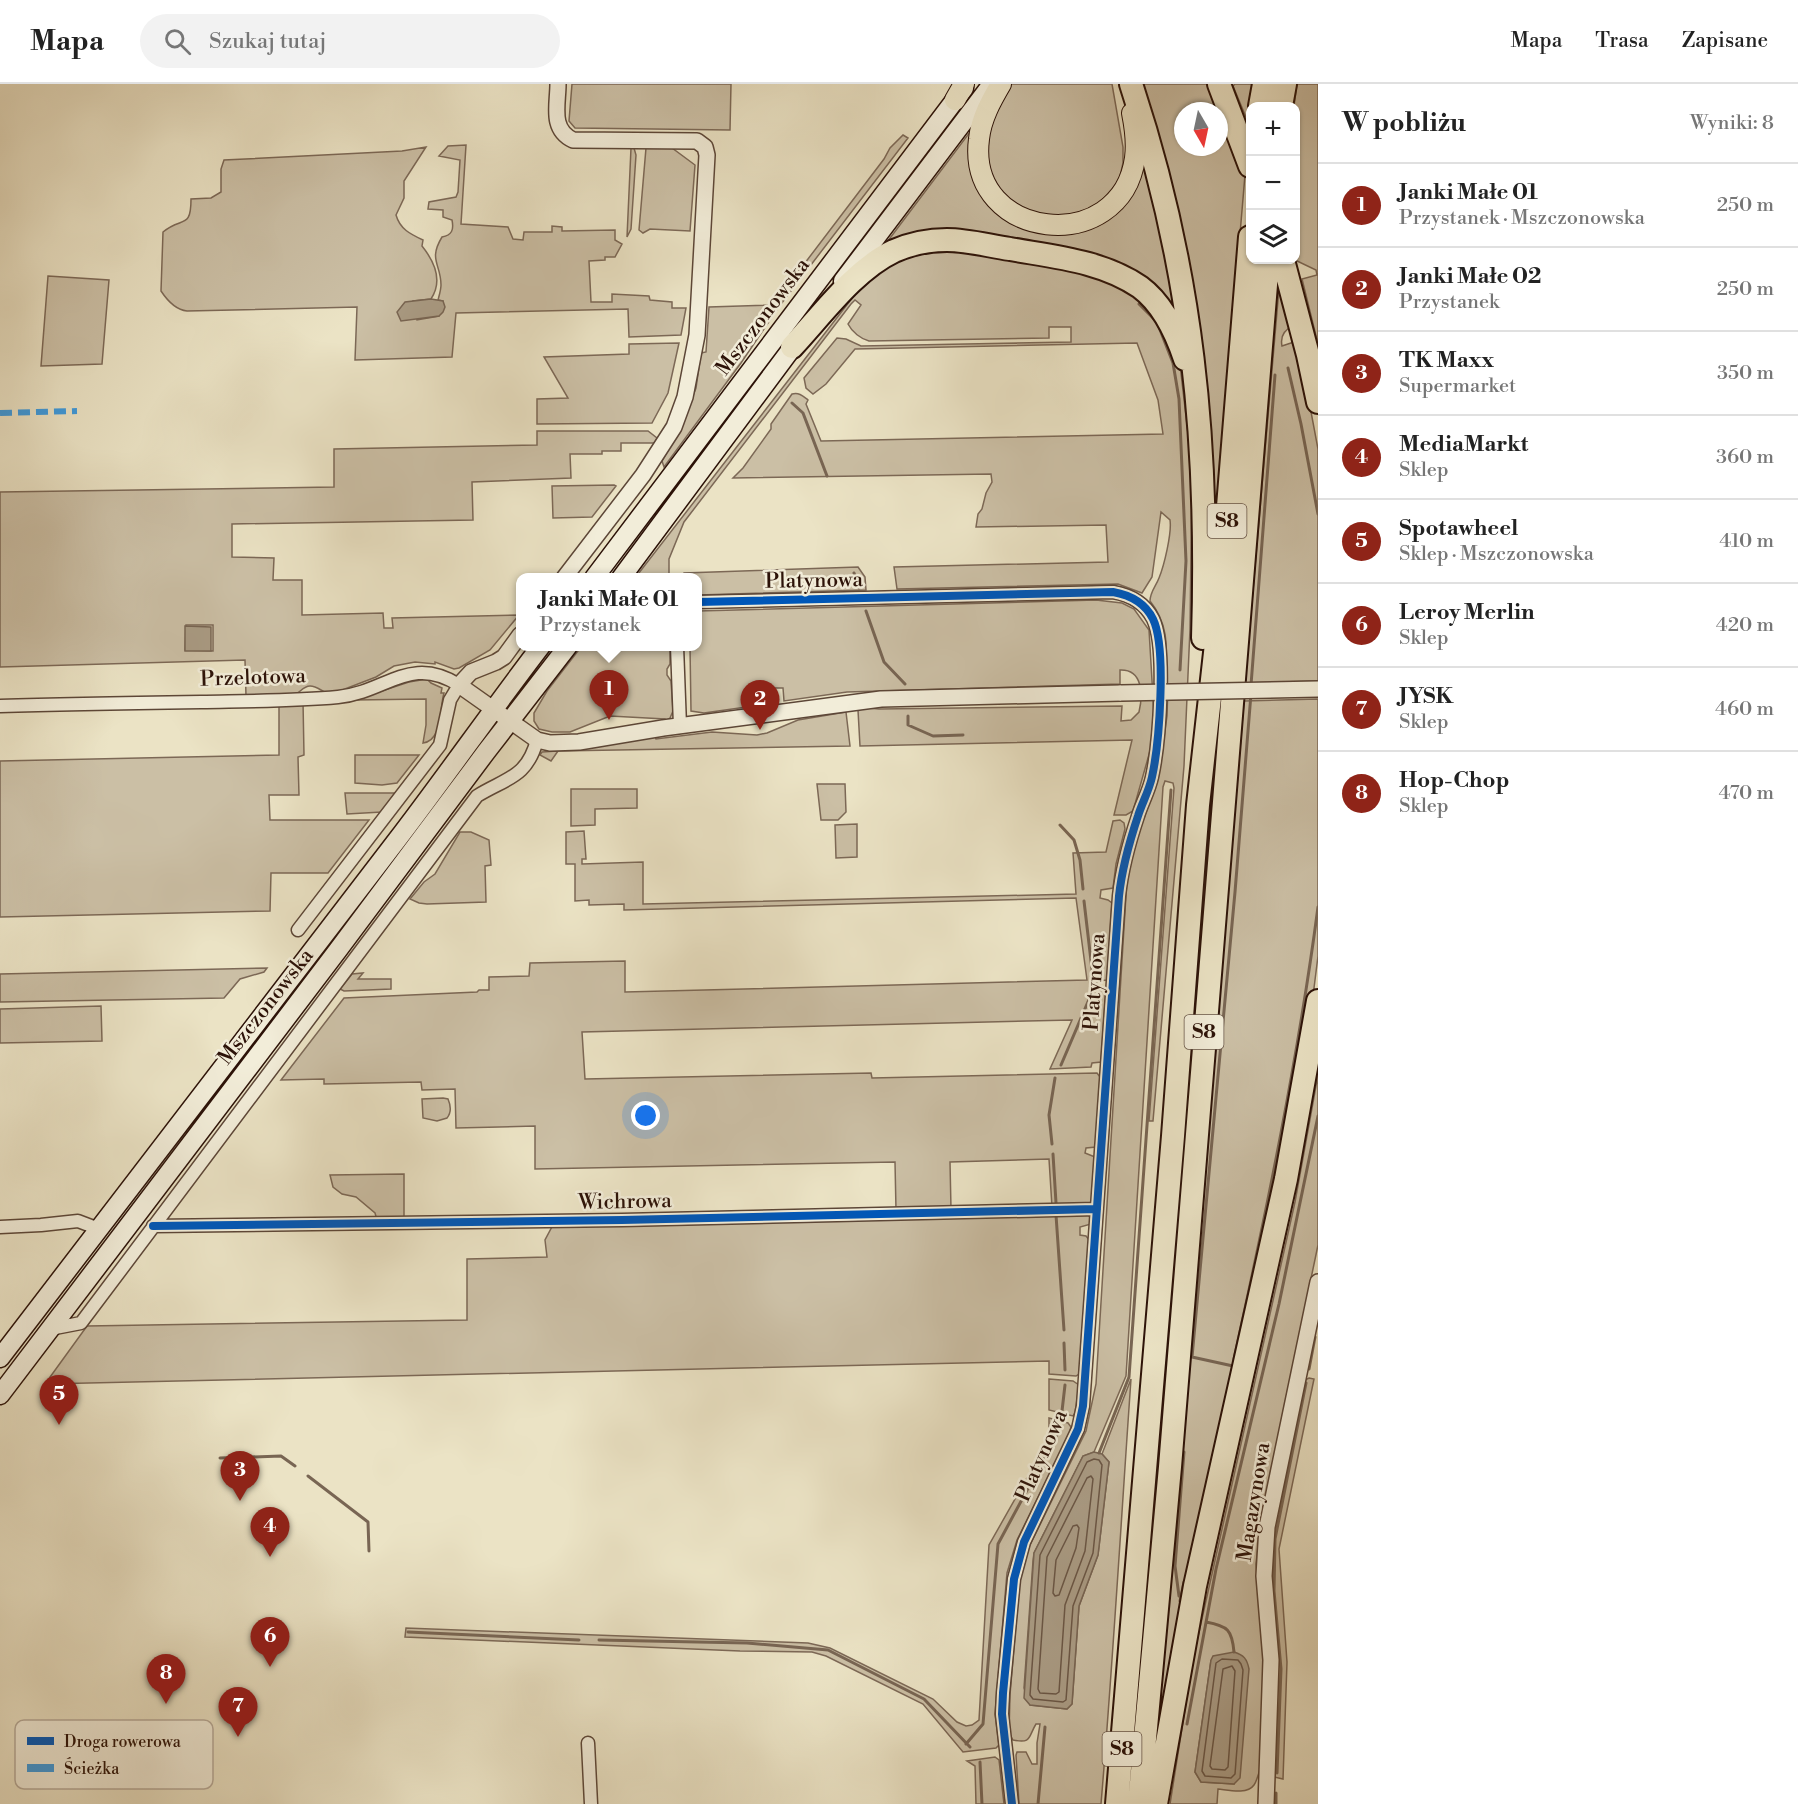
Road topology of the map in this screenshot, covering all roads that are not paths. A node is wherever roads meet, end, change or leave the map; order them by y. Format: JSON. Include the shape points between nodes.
{"nodes":[{"id":1,"x":558,"y":84,"type":"edge"},
{"id":2,"x":992,"y":84,"type":"edge"},
{"id":3,"x":1001,"y":84,"type":"edge"},
{"id":4,"x":1129,"y":84,"type":"edge"},
{"id":5,"x":1219,"y":84,"type":"edge"},
{"id":6,"x":1264,"y":84,"type":"edge"},
{"id":7,"x":1285,"y":84,"type":"edge"},
{"id":8,"x":962,"y":89,"type":"edge"},
{"id":9,"x":1261,"y":102,"type":"edge"},
{"id":10,"x":1282,"y":102,"type":"edge"},
{"id":11,"x":1247,"y":156,"type":"edge"},
{"id":12,"x":1249,"y":264,"type":"edge"},
{"id":13,"x":1268,"y":264,"type":"edge"},
{"id":14,"x":1285,"y":264,"type":"edge"},
{"id":15,"x":792,"y":347,"type":"junction"},
{"id":16,"x":1318,"y":402,"type":"edge"},
{"id":17,"x":1200,"y":426,"type":"junction"},
{"id":18,"x":568,"y":573,"type":"edge"},
{"id":19,"x":598,"y":573,"type":"edge"},
{"id":20,"x":625,"y":573,"type":"edge"},
{"id":21,"x":702,"y":602,"type":"edge"},
{"id":22,"x":516,"y":640,"type":"edge"},
{"id":23,"x":536,"y":651,"type":"edge"},
{"id":24,"x":564,"y":651,"type":"edge"},
{"id":25,"x":677,"y":651,"type":"edge"},
{"id":26,"x":459,"y":686,"type":"junction"},
{"id":27,"x":1318,"y":689,"type":"edge"},
{"id":28,"x":0,"y":706,"type":"edge"},
{"id":29,"x":492,"y":710,"type":"junction"},
{"id":30,"x":509,"y":722,"type":"junction"},
{"id":31,"x":680,"y":726,"type":"junction"},
{"id":32,"x":537,"y":740,"type":"junction"},
{"id":33,"x":1198,"y":805,"type":"junction"},
{"id":34,"x":298,"y":930,"type":"dead end"},
{"id":35,"x":1318,"y":1001,"type":"edge"},
{"id":36,"x":1097,"y":1209,"type":"junction"},
{"id":37,"x":153,"y":1226,"type":"junction"},
{"id":38,"x":0,"y":1227,"type":"edge"},
{"id":39,"x":99,"y":1229,"type":"junction"},
{"id":40,"x":1318,"y":1282,"type":"edge"},
{"id":41,"x":50,"y":1329,"type":"junction"},
{"id":42,"x":3,"y":1347,"type":"edge"},
{"id":43,"x":0,"y":1395,"type":"edge"},
{"id":44,"x":588,"y":1743,"type":"dead end"},
{"id":45,"x":591,"y":1804,"type":"edge"},
{"id":46,"x":1012,"y":1804,"type":"edge"},
{"id":47,"x":1117,"y":1804,"type":"edge"},
{"id":48,"x":1139,"y":1804,"type":"edge"},
{"id":49,"x":1156,"y":1804,"type":"edge"},
{"id":50,"x":1266,"y":1804,"type":"edge"}],
"edges":[{"from":1,"to":18,"type":"street","via":[[557,121],[562,134],[573,140],[697,141],[705,147],[707,155],[697,335],[685,397],[674,427],[643,475]]},
{"from":2,"to":15,"type":"main road","name":"Mszczonowska"},
{"from":3,"to":4,"type":"main road","via":[[985,114],[978,140],[985,182],[1001,205],[1015,215],[1041,225],[1059,226],[1094,217],[1123,191],[1136,146]]},
{"from":4,"to":17,"type":"highway","via":[[1154,156],[1171,226],[1189,322]]},
{"from":5,"to":11,"type":"highway"},
{"from":6,"to":9,"type":"highway"},
{"from":7,"to":10,"type":"highway"},
{"from":8,"to":19,"type":"main road","name":"Mszczonowska"},
{"from":12,"to":33,"type":"highway","number":"S8","via":[[1218,627]]},
{"from":13,"to":48,"type":"highway","number":"S8"},
{"from":14,"to":16,"type":"highway"},
{"from":15,"to":17,"type":"highway","via":[[859,274],[903,248],[948,240],[1076,261],[1116,273],[1141,288],[1161,308],[1188,367]]},
{"from":15,"to":20,"type":"main road","name":"Mszczonowska"},
{"from":17,"to":33,"type":"highway","via":[[1205,541]]},
{"from":21,"to":36,"type":"street","name":"Platynowa","via":[[1113,592],[1124,594],[1147,609],[1158,634],[1159,728],[1151,780],[1121,878]]},
{"from":22,"to":26,"type":"street","via":[[504,657],[471,672]]},
{"from":23,"to":29,"type":"main road","name":"Mszczonowska"},
{"from":24,"to":30,"type":"main road","name":"Mszczonowska"},
{"from":25,"to":31,"type":"street"},
{"from":26,"to":28,"type":"street","name":"Przelotowa","via":[[426,672],[338,697]]},
{"from":26,"to":29,"type":"street","name":"Przelotowa"},
{"from":26,"to":34,"type":"street","via":[[450,700],[440,745]]},
{"from":27,"to":31,"type":"street","bridge":true,"via":[[881,699]]},
{"from":29,"to":30,"type":"street","name":"Przelotowa"},
{"from":29,"to":39,"type":"main road","name":"Mszczonowska","via":[[343,912]]},
{"from":30,"to":32,"type":"street","name":"Przelotowa"},
{"from":30,"to":41,"type":"main road","name":"Mszczonowska"},
{"from":31,"to":32,"type":"street","via":[[579,742]]},
{"from":32,"to":37,"type":"street","via":[[520,773],[477,796]]},
{"from":33,"to":47,"type":"highway","number":"S8"},
{"from":35,"to":49,"type":"highway","via":[[1286,1179],[1191,1607]]},
{"from":36,"to":37,"type":"street","name":"Wichrowa"},
{"from":36,"to":46,"type":"street","name":"Platynowa","via":[[1086,1379],[1078,1429],[1023,1542],[1014,1579],[1002,1714]]},
{"from":37,"to":41,"type":"street","via":[[81,1323]]},
{"from":38,"to":39,"type":"street","via":[[78,1221]]},
{"from":39,"to":42,"type":"main road","name":"Mszczonowska"},
{"from":40,"to":50,"type":"street","name":"Magazynowa","via":[[1267,1527],[1264,1576],[1271,1660]]},
{"from":41,"to":43,"type":"main road","name":"Mszczonowska"},
{"from":44,"to":45,"type":"street"}]}
